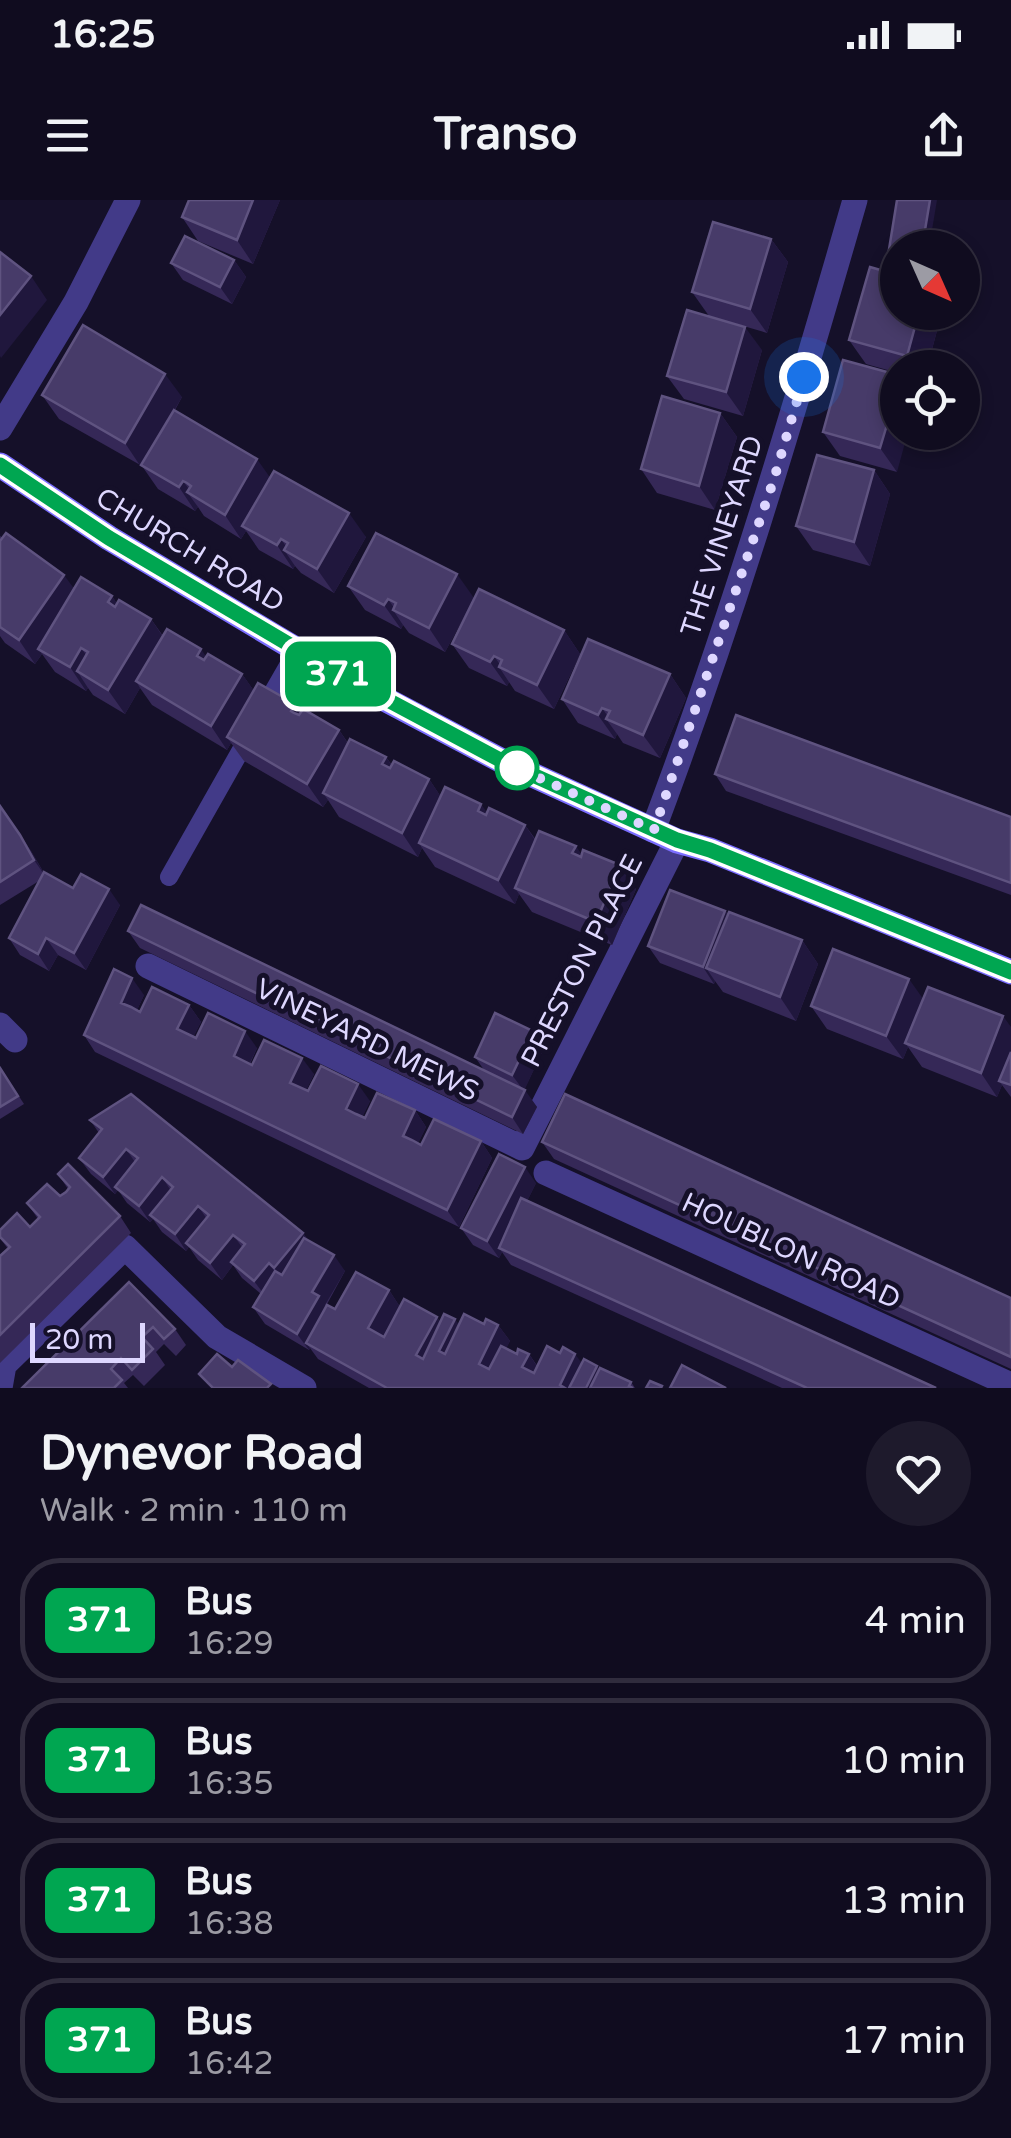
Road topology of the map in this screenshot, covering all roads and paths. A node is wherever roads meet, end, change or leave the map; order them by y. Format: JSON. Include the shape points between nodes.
{"nodes":[{"id":1,"x":128,"y":200,"type":"edge"},
{"id":2,"x":856,"y":200,"type":"edge"},
{"id":3,"x":0,"y":428,"type":"edge"},
{"id":4,"x":0,"y":465,"type":"edge"},
{"id":5,"x":297,"y":650,"type":"junction"},
{"id":6,"x":665,"y":835,"type":"junction"},
{"id":7,"x":169,"y":877,"type":"dead end"},
{"id":8,"x":148,"y":966,"type":"dead end"},
{"id":9,"x":1011,"y":972,"type":"edge"},
{"id":10,"x":541,"y":1109,"type":"joint"},
{"id":11,"x":546,"y":1172,"type":"dead end"},
{"id":12,"x":1011,"y":1385,"type":"edge"},
{"id":13,"x":301,"y":1387,"type":"edge"},
{"id":14,"x":0,"y":1388,"type":"edge"}],
"edges":[{"from":1,"to":3,"type":"street"},
{"from":2,"to":6,"type":"street","name":"THE VINEYARD"},
{"from":4,"to":5,"type":"main road","name":"CHURCH ROAD"},
{"from":5,"to":6,"type":"main road","name":"CHURCH ROAD","via":[[504,762]]},
{"from":5,"to":7,"type":"lane"},
{"from":6,"to":9,"type":"main road","name":"CHURCH ROAD"},
{"from":6,"to":10,"type":"street","name":"PRESTON PLACE"},
{"from":8,"to":10,"type":"street","name":"VINEYARD MEWS","via":[[522,1148]]},
{"from":11,"to":12,"type":"street","name":"HOUBLON ROAD"},
{"from":13,"to":14,"type":"street","via":[[217,1337],[125,1247],[4,1365]]}]}
